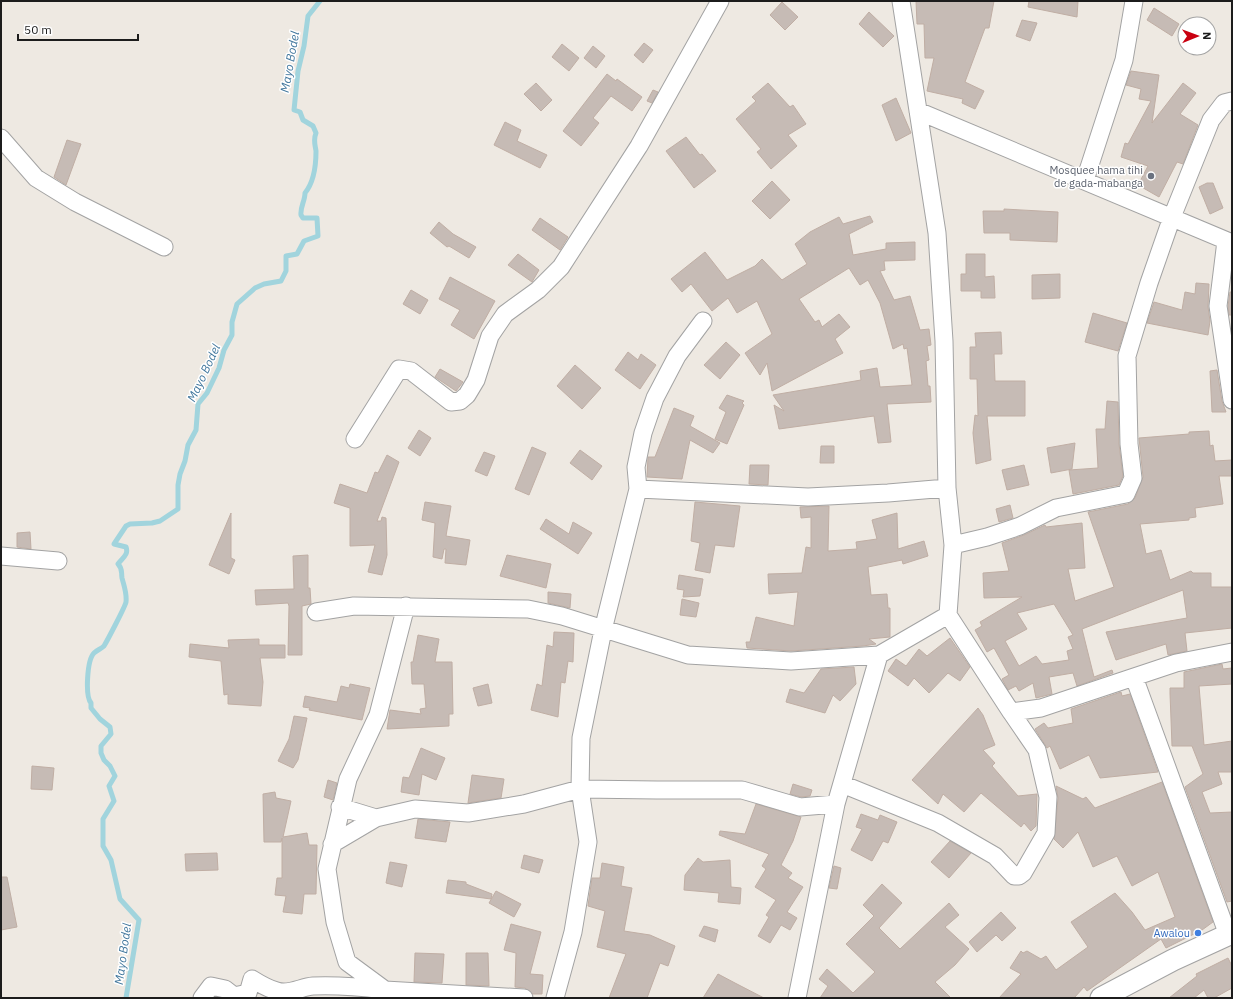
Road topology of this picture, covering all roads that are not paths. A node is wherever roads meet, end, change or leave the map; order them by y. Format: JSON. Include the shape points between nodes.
{"nodes":[{"id":1,"x":720,"y":1,"type":"edge"},
{"id":2,"x":902,"y":1,"type":"edge"},
{"id":3,"x":1134,"y":1,"type":"edge"},
{"id":4,"x":1232,"y":101,"type":"edge"},
{"id":5,"x":918,"y":111,"type":"junction"},
{"id":6,"x":1,"y":138,"type":"edge"},
{"id":7,"x":1085,"y":180,"type":"junction"},
{"id":8,"x":1172,"y":217,"type":"junction"},
{"id":9,"x":1229,"y":242,"type":"edge"},
{"id":10,"x":164,"y":247,"type":"dead end"},
{"id":11,"x":702,"y":321,"type":"dead end"},
{"id":12,"x":1232,"y":400,"type":"edge"},
{"id":13,"x":355,"y":439,"type":"dead end"},
{"id":14,"x":947,"y":488,"type":"junction"},
{"id":15,"x":638,"y":489,"type":"junction"},
{"id":16,"x":953,"y":545,"type":"junction"},
{"id":17,"x":1,"y":556,"type":"edge"},
{"id":18,"x":58,"y":561,"type":"dead end"},
{"id":19,"x":406,"y":606,"type":"junction"},
{"id":20,"x":316,"y":612,"type":"dead end"},
{"id":21,"x":948,"y":615,"type":"junction"},
{"id":22,"x":603,"y":630,"type":"junction"},
{"id":23,"x":1232,"y":652,"type":"edge"},
{"id":24,"x":880,"y":655,"type":"junction"},
{"id":25,"x":1134,"y":677,"type":"junction"},
{"id":26,"x":1011,"y":712,"type":"junction"},
{"id":27,"x":842,"y":784,"type":"junction"},
{"id":28,"x":580,"y":789,"type":"junction"},
{"id":29,"x":836,"y":804,"type":"junction"},
{"id":30,"x":340,"y":807,"type":"junction"},
{"id":31,"x":376,"y":818,"type":"junction"},
{"id":32,"x":332,"y":844,"type":"junction"},
{"id":33,"x":1230,"y":934,"type":"edge"},
{"id":34,"x":384,"y":990,"type":"junction"},
{"id":35,"x":202,"y":998,"type":"edge"},
{"id":36,"x":524,"y":998,"type":"edge"},
{"id":37,"x":555,"y":998,"type":"edge"},
{"id":38,"x":797,"y":998,"type":"edge"},
{"id":39,"x":1101,"y":998,"type":"edge"}],
"edges":[{"from":1,"to":13,"type":"street","via":[[639,146],[561,267],[538,290],[505,314],[490,336],[476,380],[467,395],[460,401],[451,402],[411,371],[399,369]]},
{"from":2,"to":5,"type":"street"},
{"from":3,"to":7,"type":"street","via":[[1124,60]]},
{"from":4,"to":8,"type":"street","via":[[1224,103],[1212,120]]},
{"from":5,"to":7,"type":"street"},
{"from":5,"to":14,"type":"street","via":[[937,233],[944,341]]},
{"from":6,"to":10,"type":"street","via":[[36,178],[75,202]]},
{"from":7,"to":8,"type":"street"},
{"from":8,"to":9,"type":"street"},
{"from":8,"to":16,"type":"street","via":[[1127,356],[1128,444],[1133,478],[1126,494],[1056,508],[1020,526]]},
{"from":9,"to":12,"type":"street","via":[[1218,306]]},
{"from":11,"to":15,"type":"street","via":[[677,356],[655,398],[642,434],[636,467]]},
{"from":14,"to":15,"type":"street","via":[[808,497]]},
{"from":14,"to":16,"type":"street"},
{"from":15,"to":22,"type":"street"},
{"from":16,"to":21,"type":"street"},
{"from":17,"to":18,"type":"street"},
{"from":19,"to":20,"type":"street","via":[[354,606]]},
{"from":19,"to":22,"type":"street","via":[[528,609],[562,616]]},
{"from":19,"to":30,"type":"street","via":[[378,715],[348,779]]},
{"from":21,"to":24,"type":"street"},
{"from":21,"to":26,"type":"street"},
{"from":22,"to":24,"type":"street","via":[[688,655],[791,661]]},
{"from":22,"to":28,"type":"street","via":[[581,738]]},
{"from":23,"to":25,"type":"street","via":[[1176,664]]},
{"from":24,"to":27,"type":"street"},
{"from":25,"to":26,"type":"street","via":[[1041,708]]},
{"from":25,"to":33,"type":"street"},
{"from":26,"to":27,"type":"street","via":[[1037,750],[1048,798],[1046,833],[1024,873],[1019,876],[1014,876],[995,856],[938,823]]},
{"from":27,"to":29,"type":"street"},
{"from":28,"to":29,"type":"street","via":[[742,790],[800,807]]},
{"from":28,"to":31,"type":"street","via":[[524,804],[468,813],[415,808]]},
{"from":28,"to":37,"type":"street","via":[[588,842],[573,932]]},
{"from":29,"to":38,"type":"street"},
{"from":30,"to":31,"type":"street"},
{"from":30,"to":32,"type":"street"},
{"from":31,"to":32,"type":"street"},
{"from":32,"to":34,"type":"street","via":[[326,868],[335,922],[346,962]]},
{"from":33,"to":39,"type":"street","via":[[1173,960]]},
{"from":34,"to":35,"type":"street","via":[[319,986],[278,992],[252,979],[248,993],[234,996],[225,989],[211,986]]},
{"from":34,"to":36,"type":"street"}]}
